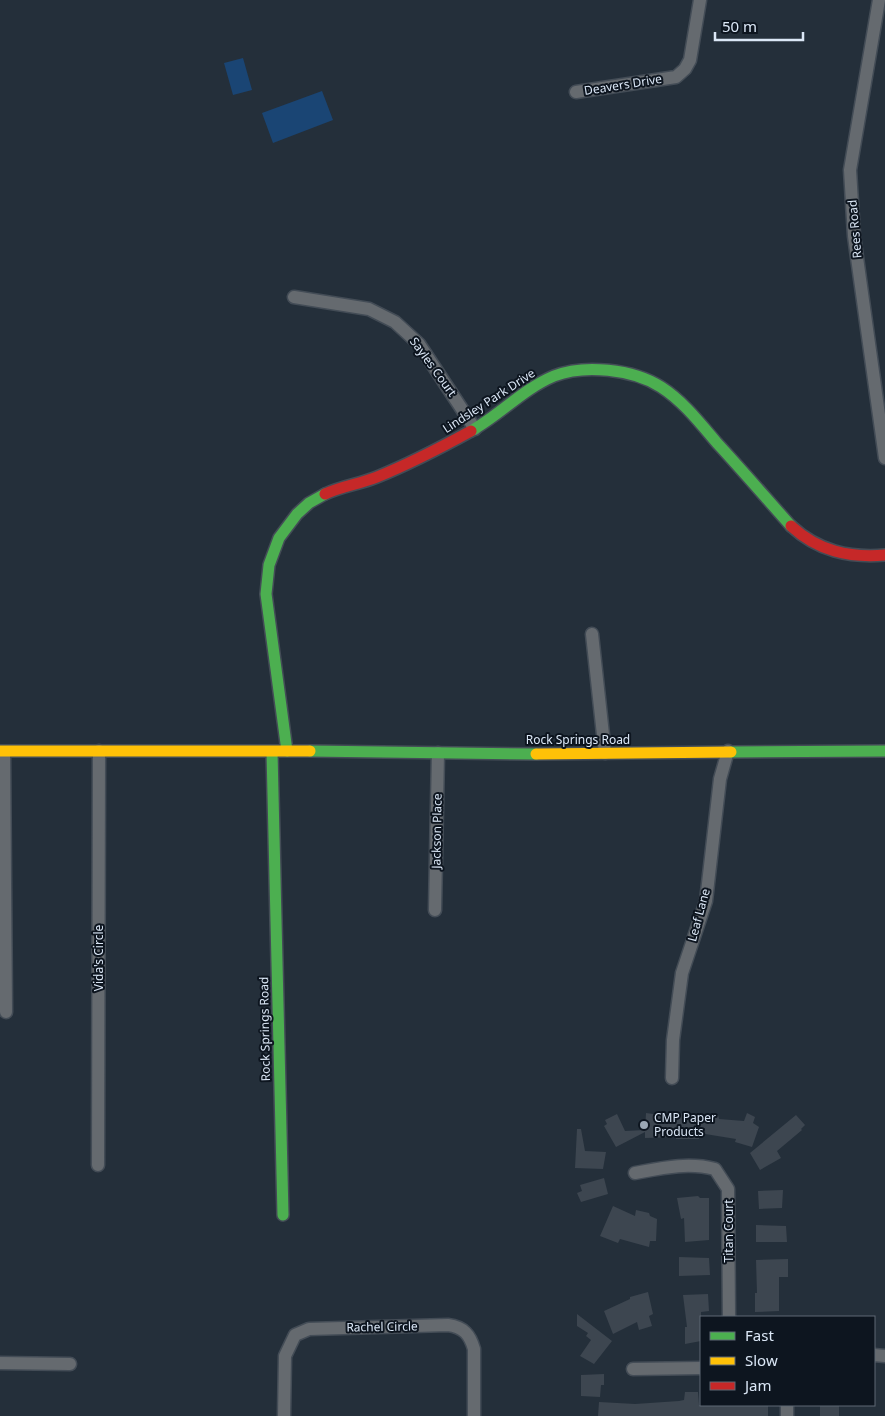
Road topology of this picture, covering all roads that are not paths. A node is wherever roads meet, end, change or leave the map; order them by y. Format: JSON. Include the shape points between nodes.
{"nodes":[{"id":1,"x":700,"y":0,"type":"edge"},
{"id":2,"x":879,"y":0,"type":"edge"},
{"id":3,"x":576,"y":92,"type":"dead end"},
{"id":4,"x":294,"y":297,"type":"dead end"},
{"id":5,"x":475,"y":429,"type":"junction"},
{"id":6,"x":885,"y":458,"type":"edge"},
{"id":7,"x":885,"y":555,"type":"edge"},
{"id":8,"x":592,"y":634,"type":"dead end"},
{"id":9,"x":99,"y":751,"type":"junction"},
{"id":10,"x":287,"y":751,"type":"junction"},
{"id":11,"x":885,"y":751,"type":"edge"},
{"id":12,"x":2,"y":752,"type":"edge"},
{"id":13,"x":272,"y":752,"type":"junction"},
{"id":14,"x":728,"y":752,"type":"junction"},
{"id":15,"x":438,"y":753,"type":"junction"},
{"id":16,"x":605,"y":753,"type":"junction"},
{"id":17,"x":435,"y":910,"type":"dead end"},
{"id":18,"x":6,"y":1012,"type":"dead end"},
{"id":19,"x":672,"y":1078,"type":"dead end"},
{"id":20,"x":98,"y":1165,"type":"dead end"},
{"id":21,"x":635,"y":1173,"type":"dead end"},
{"id":22,"x":283,"y":1215,"type":"dead end"},
{"id":23,"x":729,"y":1316,"type":"edge"},
{"id":24,"x":0,"y":1363,"type":"edge"},
{"id":25,"x":70,"y":1364,"type":"dead end"},
{"id":26,"x":700,"y":1368,"type":"edge"},
{"id":27,"x":633,"y":1369,"type":"dead end"},
{"id":28,"x":284,"y":1416,"type":"edge"},
{"id":29,"x":474,"y":1416,"type":"edge"}],
"edges":[{"from":1,"to":3,"type":"street","name":"Deavers Drive","via":[[690,60],[676,77]]},
{"from":2,"to":6,"type":"street","name":"Rees Road","via":[[850,170],[854,236]]},
{"from":4,"to":5,"type":"street","name":"Sayles Court","via":[[369,309],[395,322],[419,344]]},
{"from":5,"to":7,"type":"street","name":"Lindsley Park Drive","via":[[528,390],[554,376],[591,368],[633,374],[660,386],[684,404],[792,527],[808,540],[829,551],[865,557]]},
{"from":5,"to":10,"type":"street","name":"Lindsley Park Drive","via":[[432,453],[375,478],[326,494],[297,514],[279,538],[269,565],[266,594]]},
{"from":8,"to":16,"type":"street"},
{"from":9,"to":12,"type":"street","name":"Rock Springs Road"},
{"from":9,"to":13,"type":"street","name":"Rock Springs Road"},
{"from":9,"to":20,"type":"street","name":"Vida's Circle"},
{"from":10,"to":13,"type":"street","name":"Rock Springs Road"},
{"from":10,"to":15,"type":"street","name":"Rock Springs Road"},
{"from":11,"to":14,"type":"street","name":"Rock Springs Road"},
{"from":12,"to":18,"type":"street"},
{"from":13,"to":22,"type":"street","name":"Rock Springs Road"},
{"from":14,"to":16,"type":"street","name":"Rock Springs Road"},
{"from":14,"to":19,"type":"street","name":"Leaf Lane","via":[[720,779],[706,901],[682,973],[673,1040]]},
{"from":15,"to":16,"type":"street","name":"Rock Springs Road"},
{"from":15,"to":17,"type":"street","name":"Jackson Place"},
{"from":21,"to":23,"type":"street","name":"Titan Court","via":[[682,1165],[702,1166],[715,1169],[723,1180],[728,1188]]},
{"from":24,"to":25,"type":"street"},
{"from":26,"to":27,"type":"street"},
{"from":28,"to":29,"type":"street","name":"Rachel Circle","via":[[285,1356],[294,1336],[309,1329],[448,1325],[466,1331],[472,1340]]}]}
